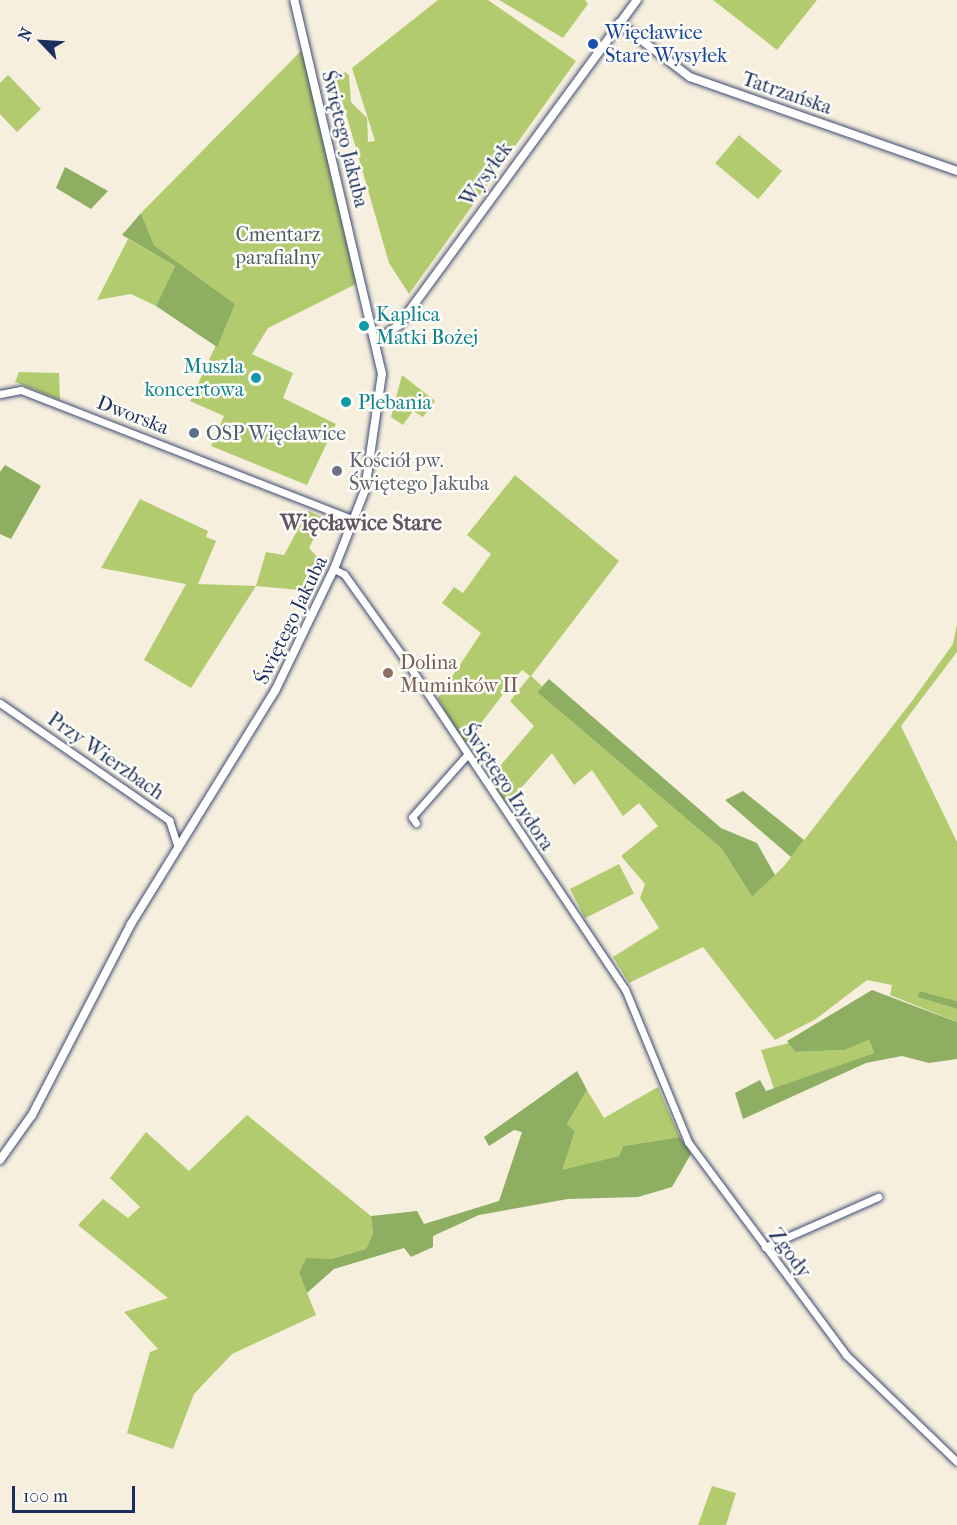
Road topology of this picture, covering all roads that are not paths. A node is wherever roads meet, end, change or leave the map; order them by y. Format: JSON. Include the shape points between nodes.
{"nodes":[{"id":1,"x":294,"y":0,"type":"edge"},
{"id":2,"x":637,"y":0,"type":"edge"},
{"id":3,"x":619,"y":23,"type":"junction"},
{"id":4,"x":957,"y":171,"type":"edge"},
{"id":5,"x":377,"y":340,"type":"junction"},
{"id":6,"x":0,"y":394,"type":"edge"},
{"id":7,"x":354,"y":520,"type":"junction"},
{"id":8,"x":334,"y":569,"type":"junction"},
{"id":9,"x":0,"y":703,"type":"edge"},
{"id":10,"x":466,"y":756,"type":"junction"},
{"id":11,"x":416,"y":823,"type":"dead end"},
{"id":12,"x":178,"y":848,"type":"junction"},
{"id":13,"x":643,"y":1032,"type":"joint"},
{"id":14,"x":0,"y":1160,"type":"edge"},
{"id":15,"x":878,"y":1197,"type":"dead end"},
{"id":16,"x":765,"y":1247,"type":"junction"},
{"id":17,"x":957,"y":1462,"type":"edge"}],
"edges":[{"from":1,"to":5,"type":"street","name":"Świętego Jakuba"},
{"from":2,"to":3,"type":"street","name":"Wysyłek"},
{"from":3,"to":4,"type":"street","name":"Tatrzańska","via":[[690,77]]},
{"from":3,"to":5,"type":"street","name":"Wysyłek","via":[[399,325]]},
{"from":5,"to":7,"type":"street","name":"Świętego Jakuba","via":[[382,374],[377,434]]},
{"from":6,"to":7,"type":"street","name":"Dworska","via":[[21,390]]},
{"from":7,"to":8,"type":"street","name":"Świętego Jakuba"},
{"from":8,"to":10,"type":"street","name":"Świętego Izydora","via":[[344,574],[404,658]]},
{"from":8,"to":12,"type":"street","name":"Świętego Jakuba","via":[[276,691]]},
{"from":9,"to":12,"type":"street","name":"Przy Wierzbach","via":[[169,820]]},
{"from":10,"to":11,"type":"street","via":[[412,817]]},
{"from":10,"to":13,"type":"street","name":"Świętego Izydora","via":[[625,989]]},
{"from":12,"to":14,"type":"street","name":"Świętego Jakuba","via":[[110,962],[32,1115]]},
{"from":13,"to":16,"type":"street","name":"Zgody","via":[[688,1142]]},
{"from":15,"to":16,"type":"street"},
{"from":16,"to":17,"type":"street","name":"Zgody","via":[[846,1355]]}]}
